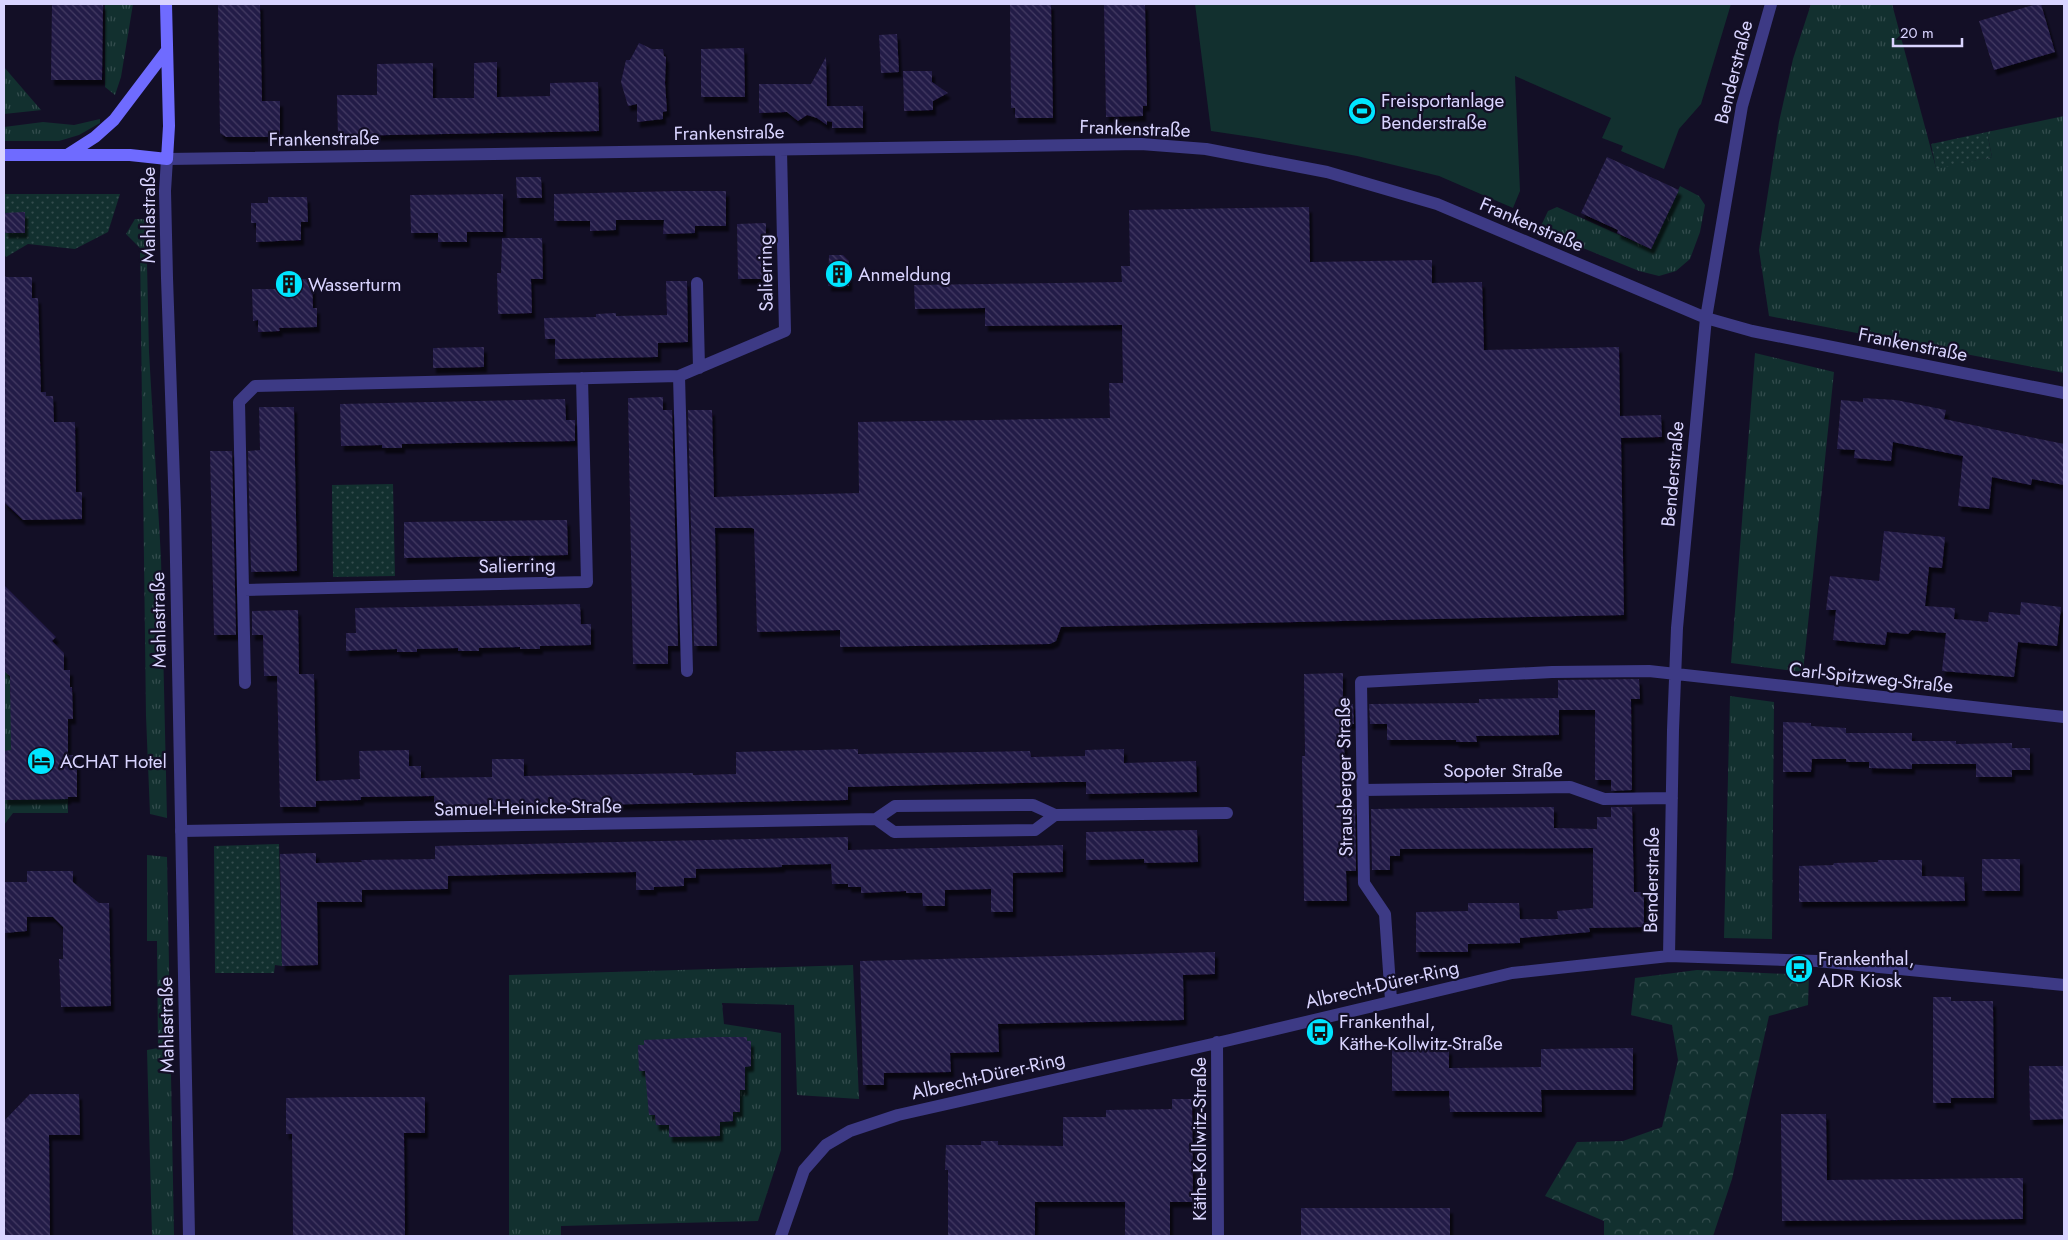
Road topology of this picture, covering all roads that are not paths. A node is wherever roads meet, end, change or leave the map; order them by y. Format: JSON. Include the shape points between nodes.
{"nodes":[{"id":1,"x":166,"y":4,"type":"edge"},
{"id":2,"x":1771,"y":4,"type":"edge"},
{"id":3,"x":167,"y":50,"type":"junction"},
{"id":4,"x":781,"y":150,"type":"junction"},
{"id":5,"x":4,"y":155,"type":"edge"},
{"id":6,"x":67,"y":155,"type":"junction"},
{"id":7,"x":166,"y":160,"type":"junction"},
{"id":8,"x":697,"y":283,"type":"dead end"},
{"id":9,"x":1706,"y":318,"type":"junction"},
{"id":10,"x":699,"y":368,"type":"junction"},
{"id":11,"x":679,"y":376,"type":"junction"},
{"id":12,"x":582,"y":378,"type":"junction"},
{"id":13,"x":2064,"y":393,"type":"edge"},
{"id":14,"x":244,"y":590,"type":"junction"},
{"id":15,"x":687,"y":671,"type":"dead end"},
{"id":16,"x":1675,"y":673,"type":"junction"},
{"id":17,"x":245,"y":683,"type":"dead end"},
{"id":18,"x":2064,"y":716,"type":"edge"},
{"id":19,"x":1363,"y":790,"type":"junction"},
{"id":20,"x":1672,"y":798,"type":"junction"},
{"id":21,"x":1228,"y":813,"type":"dead end"},
{"id":22,"x":1055,"y":815,"type":"junction"},
{"id":23,"x":876,"y":820,"type":"junction"},
{"id":24,"x":181,"y":831,"type":"junction"},
{"id":25,"x":1669,"y":956,"type":"junction"},
{"id":26,"x":2064,"y":985,"type":"edge"},
{"id":27,"x":1391,"y":1000,"type":"junction"},
{"id":28,"x":1217,"y":1042,"type":"junction"},
{"id":29,"x":189,"y":1236,"type":"edge"},
{"id":30,"x":781,"y":1236,"type":"edge"},
{"id":31,"x":1218,"y":1236,"type":"edge"}],
"edges":[{"from":1,"to":3,"type":"main road","name":"Mahlastraße"},
{"from":2,"to":9,"type":"street","name":"Benderstraße","via":[[1742,106]]},
{"from":3,"to":6,"type":"main road","via":[[114,120],[95,138]]},
{"from":3,"to":7,"type":"main road","name":"Mahlastraße","via":[[170,126]]},
{"from":4,"to":7,"type":"street","name":"Frankenstraße"},
{"from":4,"to":9,"type":"street","name":"Frankenstraße","via":[[1140,144],[1206,149],[1327,172],[1437,204]]},
{"from":4,"to":10,"type":"street","name":"Salierring","via":[[785,331]]},
{"from":5,"to":6,"type":"main road"},
{"from":6,"to":7,"type":"main road","via":[[130,155]]},
{"from":7,"to":24,"type":"street","name":"Mahlastraße","via":[[166,278],[175,510]]},
{"from":8,"to":10,"type":"street"},
{"from":9,"to":13,"type":"street","name":"Frankenstraße","via":[[1752,331]]},
{"from":9,"to":16,"type":"street","name":"Benderstraße"},
{"from":10,"to":11,"type":"street","name":"Salierring"},
{"from":11,"to":12,"type":"street","name":"Salierring"},
{"from":11,"to":15,"type":"street"},
{"from":12,"to":14,"type":"street","name":"Salierring","via":[[255,386],[239,402]]},
{"from":12,"to":14,"type":"street","name":"Salierring","via":[[587,582]]},
{"from":14,"to":17,"type":"street","name":"Salierring"},
{"from":16,"to":18,"type":"street","name":"Carl-Spitzweg-Straße"},
{"from":16,"to":19,"type":"street","name":"Strausberger Straße","via":[[1552,672],[1361,682]]},
{"from":16,"to":20,"type":"street","name":"Benderstraße"},
{"from":19,"to":20,"type":"street","name":"Sopoter Straße","via":[[1570,787],[1604,799]]},
{"from":19,"to":27,"type":"street","name":"Strausberger Straße","via":[[1364,883],[1385,914]]},
{"from":20,"to":25,"type":"street","name":"Benderstraße"},
{"from":21,"to":22,"type":"street"},
{"from":22,"to":23,"type":"street","via":[[1033,805],[895,806]]},
{"from":22,"to":23,"type":"street","via":[[1034,830],[894,832]]},
{"from":23,"to":24,"type":"street","name":"Samuel-Heinicke-Straße"},
{"from":24,"to":29,"type":"street","name":"Mahlastraße"},
{"from":25,"to":26,"type":"street","name":"Albrecht-Dürer-Ring","via":[[1817,961]]},
{"from":25,"to":27,"type":"street","name":"Albrecht-Dürer-Ring","via":[[1512,973]]},
{"from":27,"to":28,"type":"street","name":"Albrecht-Dürer-Ring"},
{"from":28,"to":30,"type":"street","name":"Albrecht-Dürer-Ring","via":[[898,1115],[850,1131],[826,1145],[804,1170]]},
{"from":28,"to":31,"type":"street","name":"Käthe-Kollwitz-Straße"}]}
